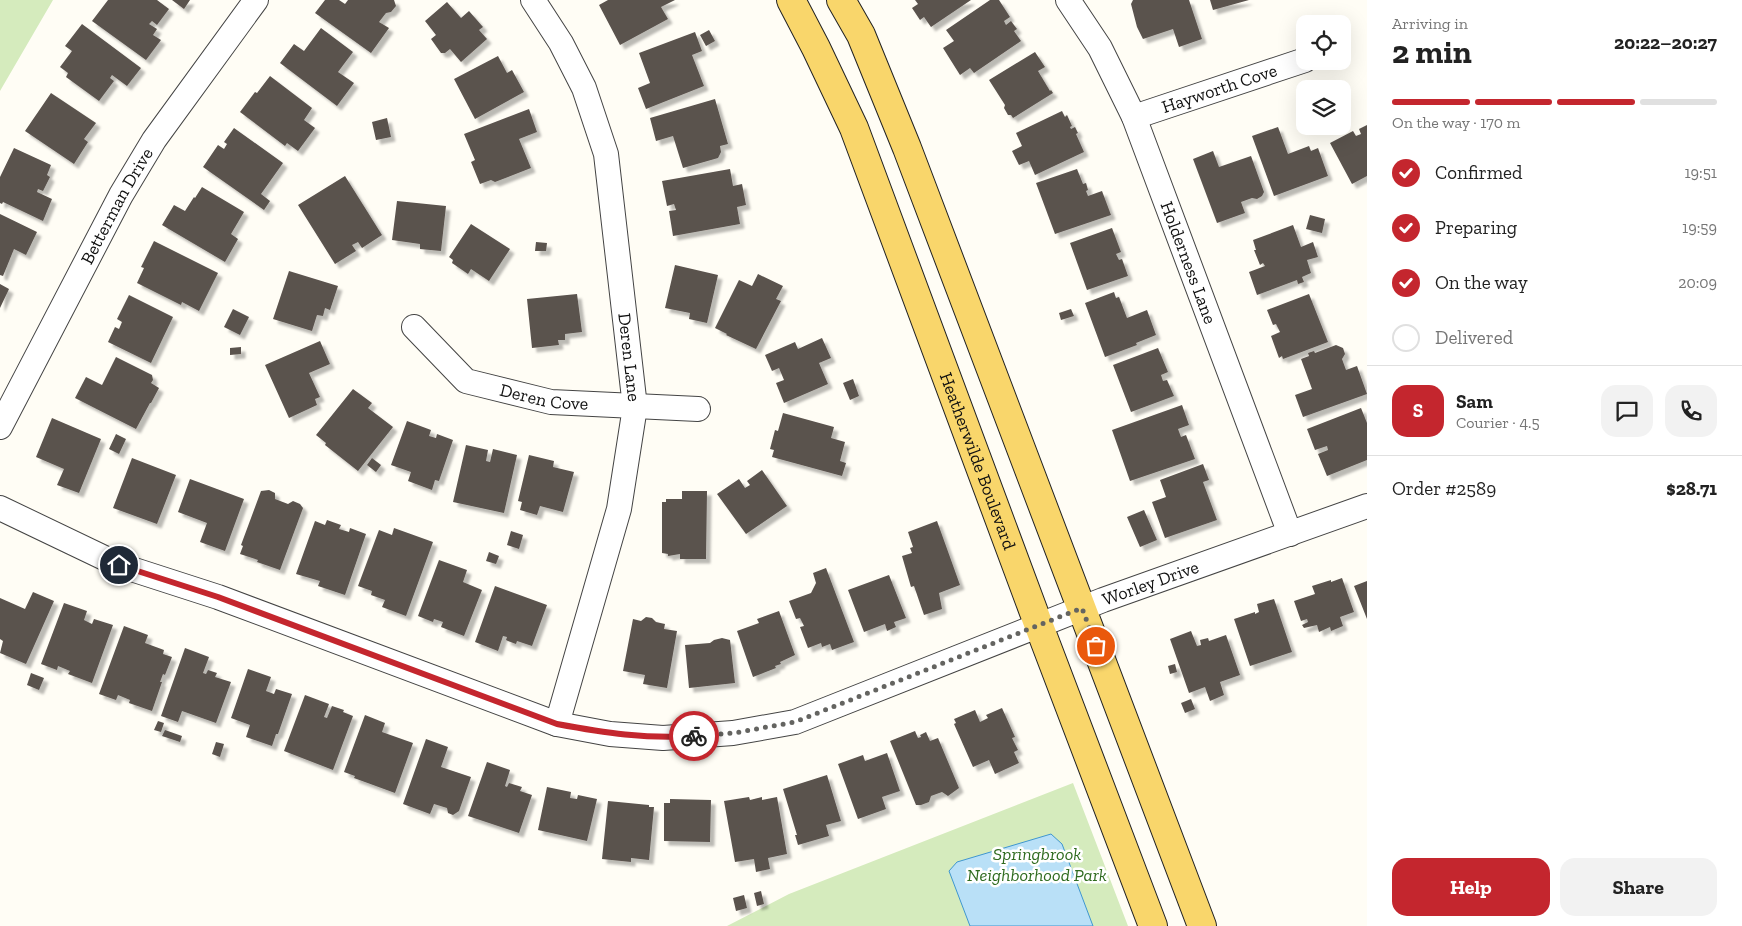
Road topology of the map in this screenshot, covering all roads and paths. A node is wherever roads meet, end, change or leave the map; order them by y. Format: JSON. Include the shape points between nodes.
{"nodes":[{"id":1,"x":256,"y":0,"type":"edge"},
{"id":2,"x":533,"y":0,"type":"edge"},
{"id":3,"x":791,"y":0,"type":"edge"},
{"id":4,"x":841,"y":0,"type":"edge"},
{"id":5,"x":1068,"y":0,"type":"edge"},
{"id":6,"x":1296,"y":63,"type":"edge"},
{"id":7,"x":1134,"y":117,"type":"junction"},
{"id":8,"x":414,"y":327,"type":"dead end"},
{"id":9,"x":635,"y":407,"type":"junction"},
{"id":10,"x":698,"y":409,"type":"dead end"},
{"id":11,"x":0,"y":427,"type":"edge"},
{"id":12,"x":1367,"y":506,"type":"edge"},
{"id":13,"x":0,"y":508,"type":"edge"},
{"id":14,"x":1290,"y":534,"type":"junction"},
{"id":15,"x":1082,"y":608,"type":"junction"},
{"id":16,"x":1039,"y":626,"type":"junction"},
{"id":17,"x":557,"y":724,"type":"junction"},
{"id":18,"x":1153,"y":926,"type":"edge"},
{"id":19,"x":1202,"y":926,"type":"edge"}],
"edges":[{"from":1,"to":11,"type":"street","name":"Betterman Drive","via":[[154,140],[121,195]]},
{"from":2,"to":9,"type":"street","name":"Deren Lane","via":[[562,43],[584,88],[606,154]]},
{"from":3,"to":16,"type":"main road","name":"Heatherwilde Boulevard","via":[[854,128]]},
{"from":4,"to":15,"type":"main road","via":[[861,36],[907,148]]},
{"from":5,"to":7,"type":"street","name":"Holderness Lane","via":[[1100,48]]},
{"from":6,"to":7,"type":"street","name":"Hayworth Cove"},
{"from":7,"to":14,"type":"street","name":"Holderness Lane"},
{"from":8,"to":9,"type":"street","name":"Deren Cove","via":[[466,381],[551,402]]},
{"from":9,"to":10,"type":"street","name":"Deren Cove"},
{"from":9,"to":17,"type":"street","name":"Deren Lane","via":[[619,509]]},
{"from":12,"to":14,"type":"street","name":"Worley Drive"},
{"from":13,"to":17,"type":"street","name":"Worley Drive","via":[[119,565],[218,597]]},
{"from":14,"to":15,"type":"street","name":"Worley Drive"},
{"from":15,"to":16,"type":"street","name":"Worley Drive"},
{"from":15,"to":19,"type":"main road"},
{"from":16,"to":17,"type":"street","name":"Worley Drive","via":[[795,722],[734,733],[664,738],[610,734]]},
{"from":16,"to":18,"type":"main road","name":"Heatherwilde Boulevard"}]}
